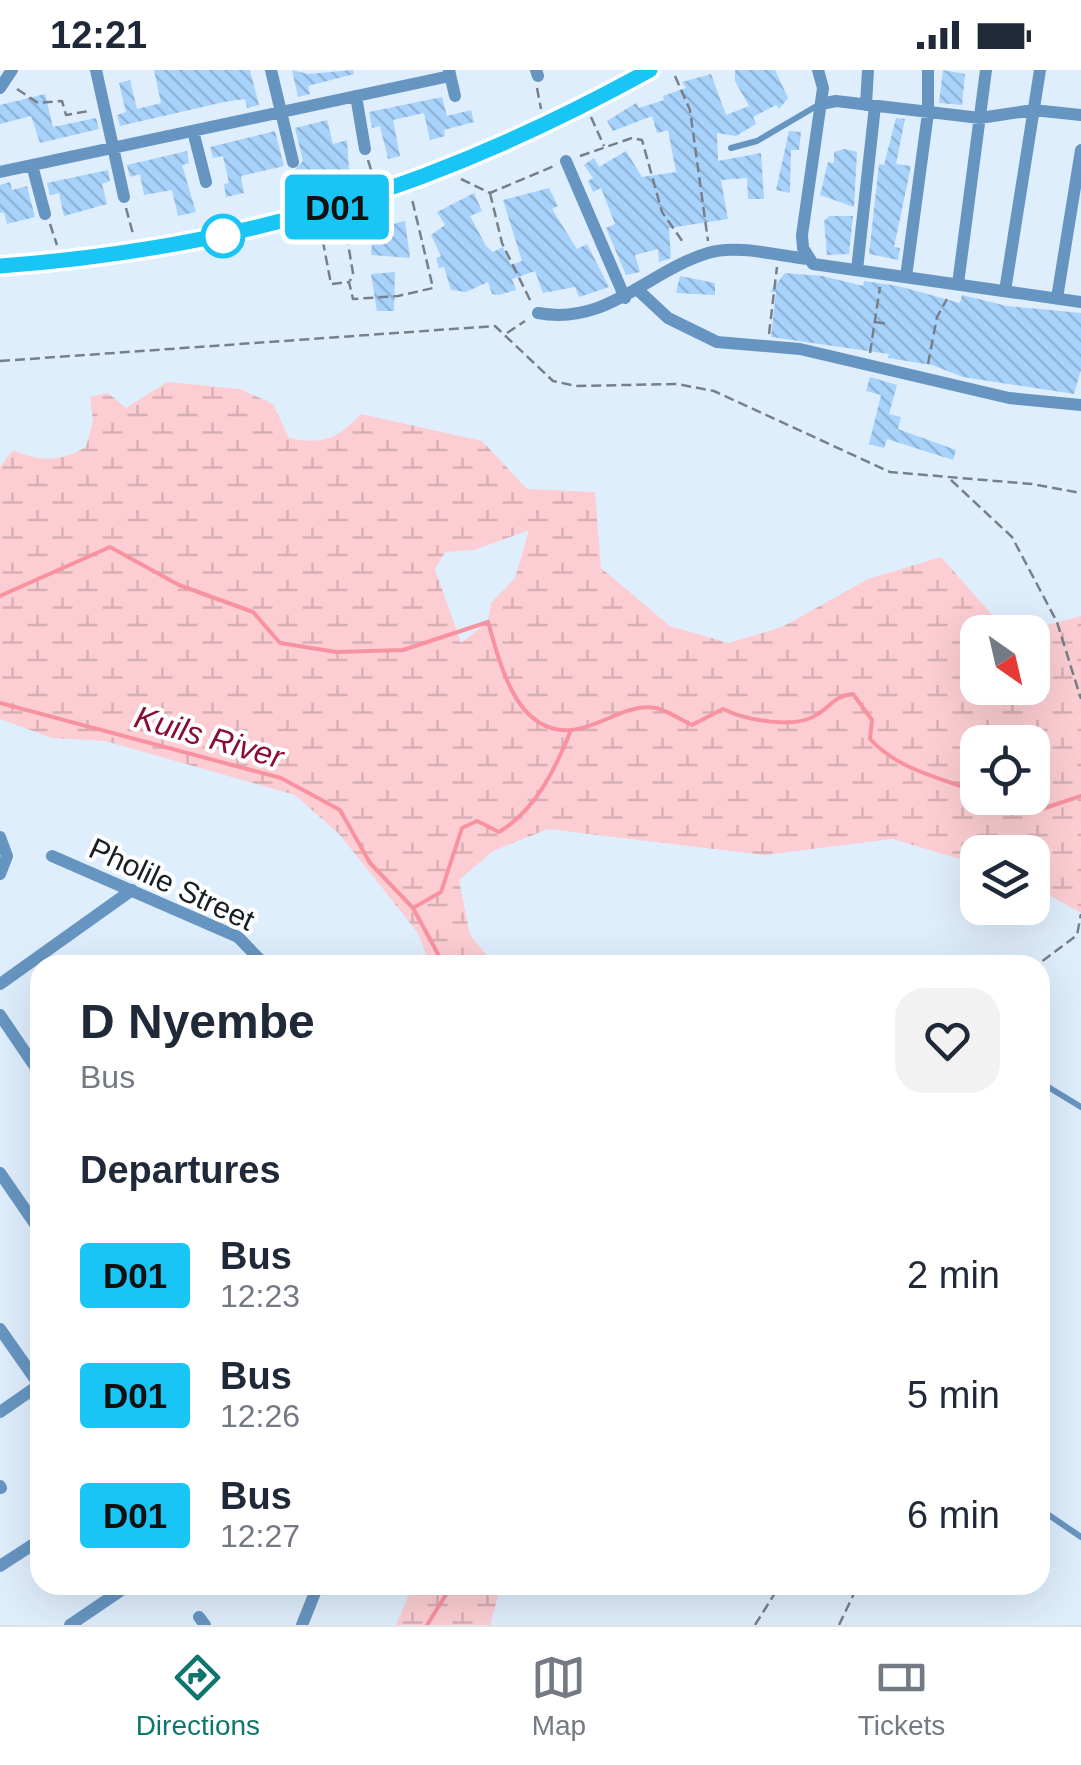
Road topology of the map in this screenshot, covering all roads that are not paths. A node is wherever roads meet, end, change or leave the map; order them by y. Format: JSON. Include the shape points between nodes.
{"nodes":[{"id":1,"x":96,"y":70,"type":"edge"},
{"id":2,"x":271,"y":70,"type":"edge"},
{"id":3,"x":650,"y":70,"type":"edge"},
{"id":4,"x":818,"y":70,"type":"edge"},
{"id":5,"x":868,"y":70,"type":"edge"},
{"id":6,"x":928,"y":70,"type":"edge"},
{"id":7,"x":986,"y":70,"type":"edge"},
{"id":8,"x":1040,"y":70,"type":"edge"},
{"id":9,"x":450,"y":73,"type":"edge"},
{"id":10,"x":356,"y":96,"type":"junction"},
{"id":11,"x":454,"y":96,"type":"dead end"},
{"id":12,"x":821,"y":104,"type":"junction"},
{"id":13,"x":871,"y":105,"type":"junction"},
{"id":14,"x":1033,"y":110,"type":"junction"},
{"id":15,"x":281,"y":112,"type":"junction"},
{"id":16,"x":928,"y":113,"type":"junction"},
{"id":17,"x":1081,"y":115,"type":"edge"},
{"id":18,"x":980,"y":118,"type":"junction"},
{"id":19,"x":193,"y":130,"type":"junction"},
{"id":20,"x":113,"y":148,"type":"junction"},
{"id":21,"x":731,"y":148,"type":"dead end"},
{"id":22,"x":365,"y":149,"type":"road end"},
{"id":23,"x":1081,"y":150,"type":"edge"},
{"id":24,"x":566,"y":161,"type":"road end"},
{"id":25,"x":293,"y":162,"type":"dead end"},
{"id":26,"x":32,"y":165,"type":"junction"},
{"id":27,"x":0,"y":172,"type":"edge"},
{"id":28,"x":206,"y":182,"type":"dead end"},
{"id":29,"x":124,"y":197,"type":"road end"},
{"id":30,"x":45,"y":214,"type":"road end"},
{"id":31,"x":811,"y":262,"type":"junction"},
{"id":32,"x":0,"y":266,"type":"edge"},
{"id":33,"x":858,"y":270,"type":"junction"},
{"id":34,"x":906,"y":277,"type":"junction"},
{"id":35,"x":954,"y":283,"type":"junction"},
{"id":36,"x":639,"y":291,"type":"junction"},
{"id":37,"x":1005,"y":291,"type":"junction"},
{"id":38,"x":625,"y":298,"type":"junction"},
{"id":39,"x":1056,"y":298,"type":"junction"},
{"id":40,"x":1081,"y":302,"type":"edge"},
{"id":41,"x":538,"y":313,"type":"road end"},
{"id":42,"x":1081,"y":405,"type":"edge"},
{"id":43,"x":0,"y":837,"type":"edge"},
{"id":44,"x":52,"y":856,"type":"dead end"},
{"id":45,"x":0,"y":874,"type":"edge"},
{"id":46,"x":132,"y":890,"type":"junction"},
{"id":47,"x":41,"y":955,"type":"edge"},
{"id":48,"x":255,"y":955,"type":"edge"},
{"id":49,"x":30,"y":963,"type":"edge"},
{"id":50,"x":0,"y":984,"type":"edge"},
{"id":51,"x":0,"y":1015,"type":"edge"},
{"id":52,"x":30,"y":1049,"type":"edge"},
{"id":53,"x":1050,"y":1088,"type":"edge"},
{"id":54,"x":1081,"y":1108,"type":"edge"},
{"id":55,"x":0,"y":1173,"type":"edge"},
{"id":56,"x":30,"y":1217,"type":"edge"},
{"id":57,"x":0,"y":1329,"type":"edge"},
{"id":58,"x":30,"y":1372,"type":"edge"},
{"id":59,"x":30,"y":1392,"type":"edge"},
{"id":60,"x":0,"y":1412,"type":"edge"},
{"id":61,"x":1050,"y":1517,"type":"edge"},
{"id":62,"x":1081,"y":1537,"type":"edge"},
{"id":63,"x":30,"y":1546,"type":"edge"},
{"id":64,"x":0,"y":1566,"type":"edge"},
{"id":65,"x":114,"y":1595,"type":"edge"},
{"id":66,"x":314,"y":1595,"type":"edge"},
{"id":67,"x":70,"y":1625,"type":"edge"},
{"id":68,"x":302,"y":1625,"type":"edge"}],
"edges":[{"from":1,"to":20,"type":"street"},
{"from":2,"to":15,"type":"street"},
{"from":3,"to":32,"type":"main road","via":[[496,149],[317,214],[152,250]]},
{"from":4,"to":12,"type":"street"},
{"from":5,"to":13,"type":"street"},
{"from":6,"to":16,"type":"street"},
{"from":7,"to":18,"type":"street"},
{"from":8,"to":14,"type":"street"},
{"from":9,"to":10,"type":"street"},
{"from":9,"to":11,"type":"street"},
{"from":10,"to":15,"type":"street"},
{"from":10,"to":22,"type":"street"},
{"from":12,"to":13,"type":"street"},
{"from":12,"to":21,"type":"lane"},
{"from":12,"to":31,"type":"street","via":[[802,235]]},
{"from":13,"to":16,"type":"street"},
{"from":13,"to":33,"type":"street"},
{"from":14,"to":17,"type":"street"},
{"from":14,"to":18,"type":"street"},
{"from":14,"to":37,"type":"street"},
{"from":15,"to":19,"type":"street"},
{"from":15,"to":25,"type":"street"},
{"from":16,"to":18,"type":"street"},
{"from":16,"to":34,"type":"street"},
{"from":18,"to":35,"type":"street"},
{"from":19,"to":20,"type":"street"},
{"from":19,"to":28,"type":"street"},
{"from":20,"to":26,"type":"street"},
{"from":20,"to":29,"type":"street"},
{"from":23,"to":39,"type":"street"},
{"from":24,"to":38,"type":"street"},
{"from":26,"to":27,"type":"street"},
{"from":26,"to":30,"type":"street"},
{"from":31,"to":33,"type":"street"},
{"from":31,"to":36,"type":"street","via":[[710,252]]},
{"from":33,"to":34,"type":"street"},
{"from":34,"to":35,"type":"street"},
{"from":35,"to":37,"type":"street"},
{"from":36,"to":38,"type":"street"},
{"from":36,"to":42,"type":"street","via":[[696,335],[717,342],[768,345],[1009,398]]},
{"from":37,"to":39,"type":"street"},
{"from":38,"to":41,"type":"street","via":[[570,316]]},
{"from":39,"to":40,"type":"street"},
{"from":43,"to":45,"type":"street","via":[[7,856]]},
{"from":44,"to":46,"type":"street","name":"Pholile Street"},
{"from":46,"to":47,"type":"street"},
{"from":46,"to":48,"type":"street","name":"Pholile Street","via":[[238,937]]},
{"from":49,"to":50,"type":"street"},
{"from":51,"to":52,"type":"street"},
{"from":53,"to":54,"type":"lane"},
{"from":55,"to":56,"type":"street"},
{"from":57,"to":58,"type":"street"},
{"from":59,"to":60,"type":"street"},
{"from":61,"to":62,"type":"lane"},
{"from":63,"to":64,"type":"street"},
{"from":65,"to":67,"type":"street"},
{"from":66,"to":68,"type":"street"}]}
